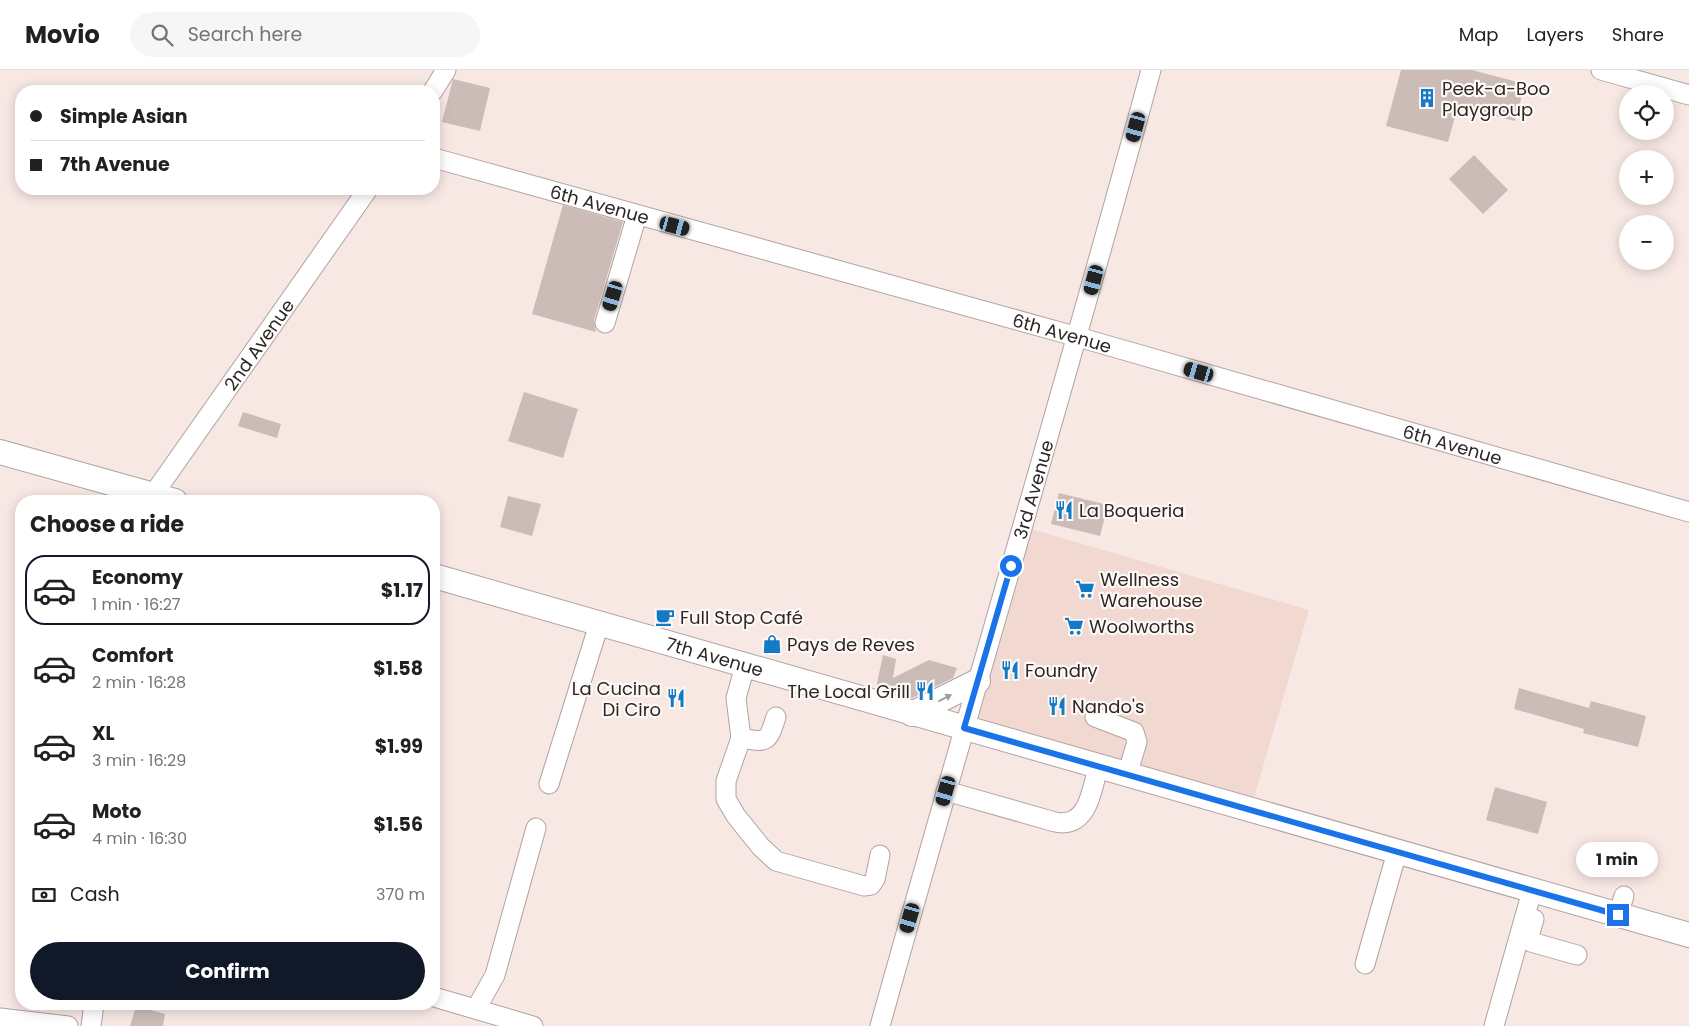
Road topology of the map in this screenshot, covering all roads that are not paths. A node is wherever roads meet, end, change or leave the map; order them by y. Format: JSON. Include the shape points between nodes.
{"nodes":[{"id":1,"x":446,"y":70,"type":"edge"},
{"id":2,"x":1152,"y":70,"type":"edge"},
{"id":3,"x":1601,"y":70,"type":"edge"},
{"id":4,"x":437,"y":85,"type":"edge"},
{"id":5,"x":1689,"y":95,"type":"edge"},
{"id":6,"x":440,"y":160,"type":"edge"},
{"id":7,"x":364,"y":195,"type":"edge"},
{"id":8,"x":637,"y":215,"type":"junction"},
{"id":9,"x":605,"y":323,"type":"dead end"},
{"id":10,"x":1078,"y":337,"type":"junction"},
{"id":11,"x":0,"y":452,"type":"edge"},
{"id":12,"x":146,"y":495,"type":"edge"},
{"id":13,"x":163,"y":495,"type":"edge"},
{"id":14,"x":1689,"y":512,"type":"edge"},
{"id":15,"x":440,"y":578,"type":"edge"},
{"id":16,"x":599,"y":624,"type":"junction"},
{"id":17,"x":745,"y":666,"type":"junction"},
{"id":18,"x":978,"y":681,"type":"junction"},
{"id":19,"x":912,"y":714,"type":"junction"},
{"id":20,"x":776,"y":717,"type":"dead end"},
{"id":21,"x":1095,"y":717,"type":"dead end"},
{"id":22,"x":964,"y":728,"type":"junction"},
{"id":23,"x":741,"y":738,"type":"junction"},
{"id":24,"x":1098,"y":767,"type":"junction"},
{"id":25,"x":1127,"y":775,"type":"junction"},
{"id":26,"x":548,"y":784,"type":"dead end"},
{"id":27,"x":946,"y":791,"type":"junction"},
{"id":28,"x":536,"y":828,"type":"dead end"},
{"id":29,"x":1397,"y":852,"type":"junction"},
{"id":30,"x":880,"y":855,"type":"dead end"},
{"id":31,"x":1536,"y":892,"type":"junction"},
{"id":32,"x":1689,"y":936,"type":"edge"},
{"id":33,"x":1576,"y":955,"type":"dead end"},
{"id":34,"x":1365,"y":964,"type":"dead end"},
{"id":35,"x":440,"y":999,"type":"edge"},
{"id":36,"x":476,"y":1009,"type":"junction"},
{"id":37,"x":93,"y":1010,"type":"edge"},
{"id":38,"x":0,"y":1018,"type":"edge"},
{"id":39,"x":68,"y":1026,"type":"edge"},
{"id":40,"x":91,"y":1026,"type":"edge"},
{"id":41,"x":533,"y":1026,"type":"edge"},
{"id":42,"x":880,"y":1026,"type":"edge"},
{"id":43,"x":1494,"y":1026,"type":"edge"}],
"edges":[{"from":1,"to":4,"type":"street"},
{"from":2,"to":10,"type":"street","name":"3rd Avenue"},
{"from":3,"to":5,"type":"street"},
{"from":6,"to":8,"type":"street","name":"6th Avenue"},
{"from":7,"to":13,"type":"street","name":"2nd Avenue"},
{"from":8,"to":9,"type":"street"},
{"from":8,"to":10,"type":"street","name":"6th Avenue"},
{"from":10,"to":14,"type":"street","name":"6th Avenue"},
{"from":10,"to":18,"type":"street","name":"3rd Avenue"},
{"from":11,"to":12,"type":"main road"},
{"from":15,"to":16,"type":"main road","name":"7th Avenue"},
{"from":16,"to":17,"type":"main road","name":"7th Avenue"},
{"from":16,"to":26,"type":"street"},
{"from":17,"to":19,"type":"main road","name":"7th Avenue"},
{"from":17,"to":23,"type":"street","via":[[736,698]]},
{"from":19,"to":18,"type":"main road","one_way":true},
{"from":18,"to":22,"type":"street","name":"3rd Avenue"},
{"from":19,"to":22,"type":"main road","name":"7th Avenue"},
{"from":20,"to":23,"type":"street","via":[[766,740]]},
{"from":21,"to":25,"type":"street","via":[[1134,732],[1136,742]]},
{"from":22,"to":24,"type":"main road","name":"7th Avenue"},
{"from":22,"to":27,"type":"street","name":"3rd Avenue"},
{"from":23,"to":30,"type":"street","via":[[726,781],[726,799],[736,816],[776,861],[864,886],[871,885],[875,879]]},
{"from":24,"to":25,"type":"main road","name":"7th Avenue"},
{"from":24,"to":27,"type":"street","via":[[1086,808],[1078,818],[1067,823]]},
{"from":25,"to":29,"type":"main road","name":"7th Avenue"},
{"from":27,"to":42,"type":"street","name":"3rd Avenue"},
{"from":28,"to":36,"type":"street","via":[[495,975]]},
{"from":29,"to":31,"type":"main road","name":"7th Avenue"},
{"from":29,"to":34,"type":"street"},
{"from":31,"to":32,"type":"main road","name":"7th Avenue","via":[[1621,906]]},
{"from":31,"to":33,"type":"street","via":[[1529,936],[1531,942]]},
{"from":31,"to":43,"type":"street"},
{"from":35,"to":36,"type":"street"},
{"from":36,"to":41,"type":"street"},
{"from":37,"to":40,"type":"street"},
{"from":38,"to":39,"type":"street"}]}
